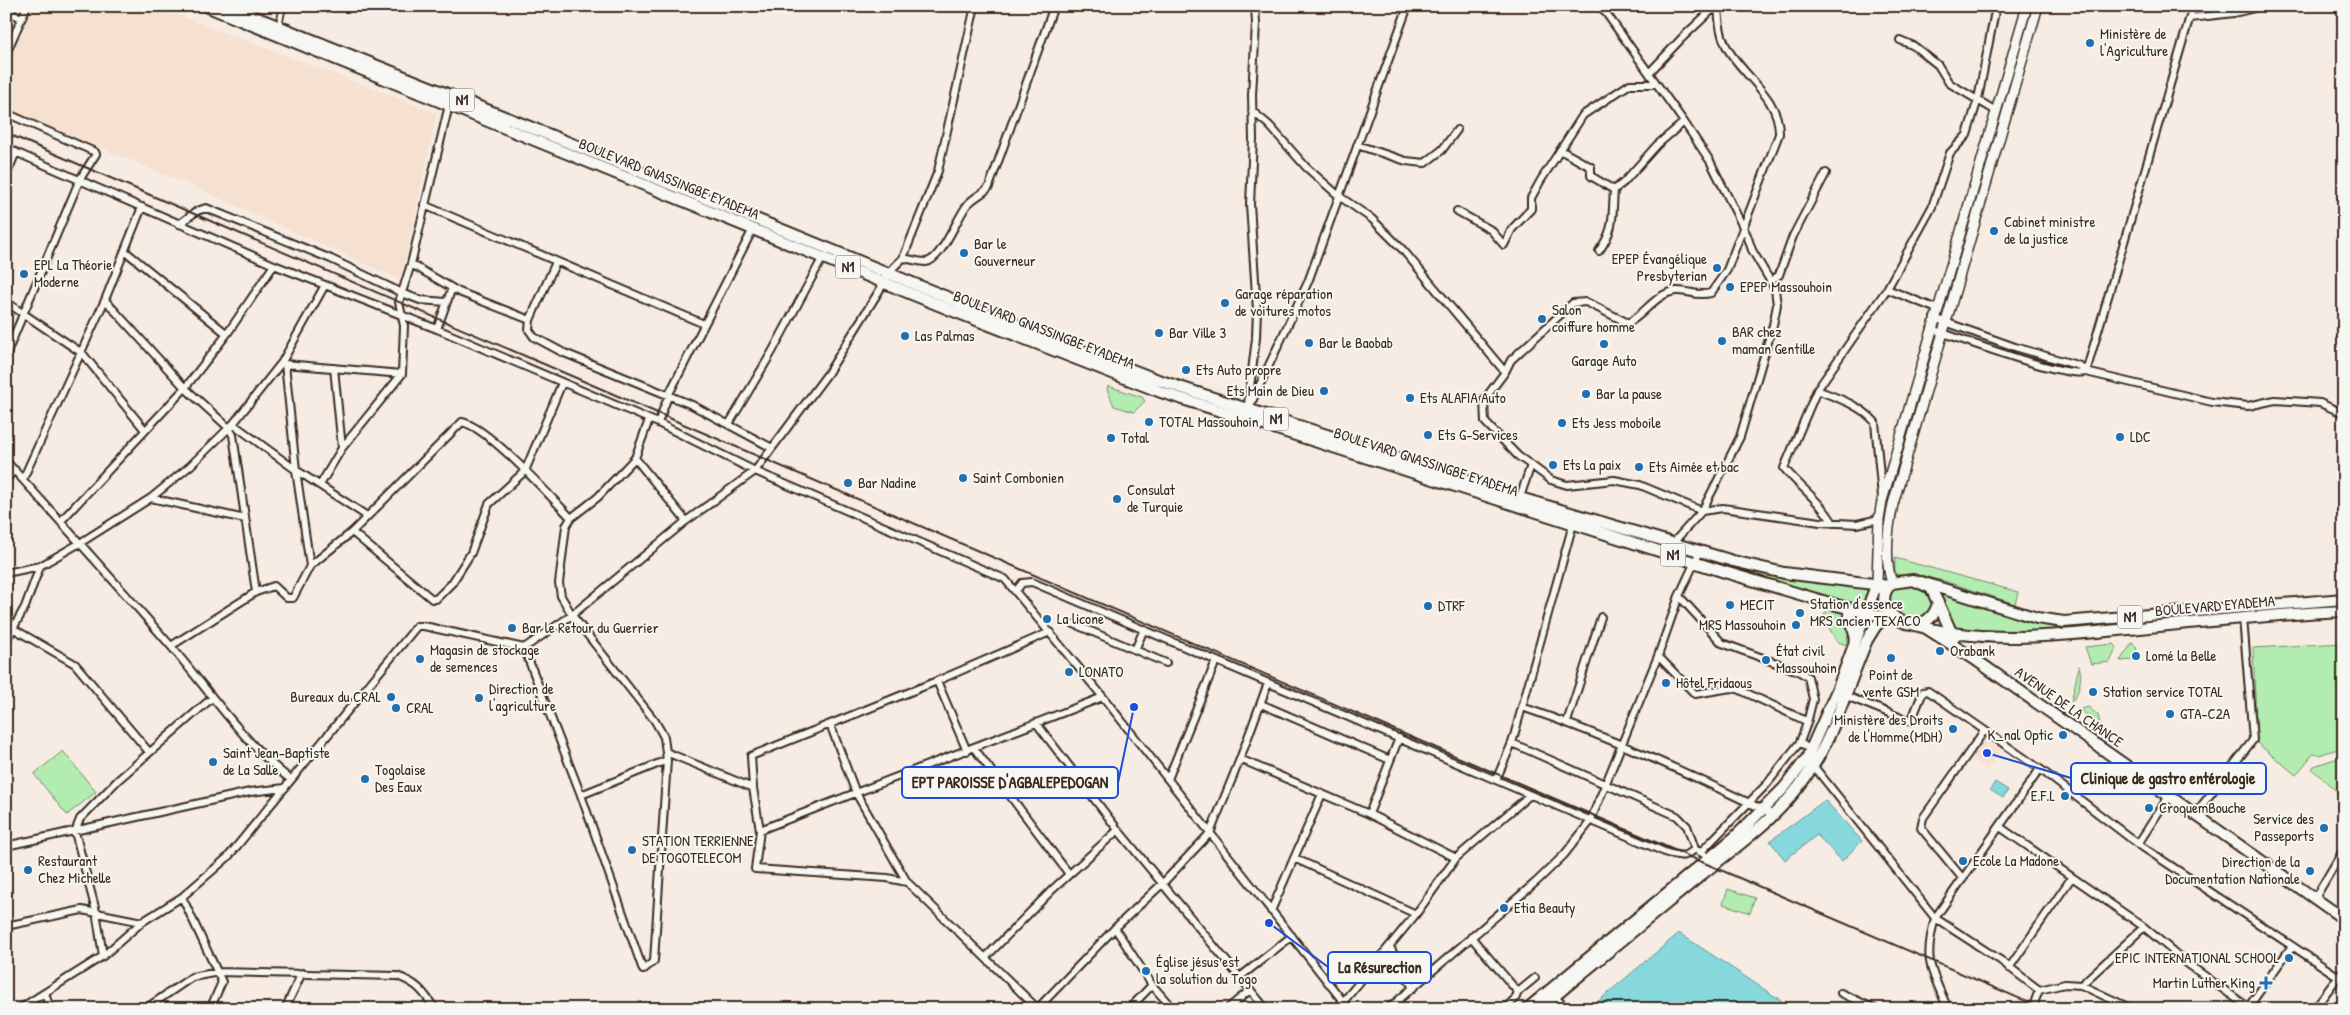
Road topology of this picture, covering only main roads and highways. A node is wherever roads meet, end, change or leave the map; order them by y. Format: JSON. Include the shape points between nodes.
{"nodes":[{"id":1,"x":206,"y":6,"type":"edge"},
{"id":2,"x":228,"y":6,"type":"edge"},
{"id":3,"x":2027,"y":6,"type":"edge"},
{"id":4,"x":2038,"y":6,"type":"edge"},
{"id":5,"x":888,"y":279,"type":"junction"},
{"id":6,"x":1518,"y":502,"type":"junction"},
{"id":7,"x":1878,"y":548,"type":"junction"},
{"id":8,"x":1888,"y":548,"type":"junction"},
{"id":9,"x":1921,"y":582,"type":"junction"},
{"id":10,"x":1877,"y":584,"type":"junction"},
{"id":11,"x":1889,"y":588,"type":"junction"},
{"id":12,"x":2344,"y":599,"type":"edge"},
{"id":13,"x":1938,"y":603,"type":"junction"},
{"id":14,"x":1848,"y":608,"type":"junction"},
{"id":15,"x":2344,"y":611,"type":"edge"},
{"id":16,"x":1866,"y":613,"type":"junction"},
{"id":17,"x":1889,"y":618,"type":"junction"},
{"id":18,"x":1911,"y":624,"type":"junction"},
{"id":19,"x":1926,"y":628,"type":"junction"},
{"id":20,"x":1950,"y":633,"type":"junction"},
{"id":21,"x":1856,"y":640,"type":"junction"},
{"id":22,"x":1973,"y":658,"type":"junction"},
{"id":23,"x":1842,"y":692,"type":"junction"},
{"id":24,"x":1811,"y":758,"type":"junction"},
{"id":25,"x":1713,"y":861,"type":"junction"},
{"id":26,"x":2344,"y":919,"type":"edge"},
{"id":27,"x":1551,"y":993,"type":"junction"},
{"id":28,"x":1527,"y":1009,"type":"edge"},
{"id":29,"x":1539,"y":1009,"type":"edge"}],
"edges":[{"from":1,"to":5,"type":"main road","name":"BOULEVARD GNASSINGBE EYADEMA","number":"N1","via":[[753,229]]},
{"from":2,"to":5,"type":"main road","name":"BOULEVARD GNASSINGBE EYADEMA","number":"N1"},
{"from":3,"to":7,"type":"main road","via":[[1882,501]]},
{"from":4,"to":8,"type":"main road","via":[[1894,504]]},
{"from":5,"to":6,"type":"main road","name":"BOULEVARD GNASSINGBE EYADEMA","number":"N1","via":[[1080,362]]},
{"from":6,"to":10,"type":"main road","name":"BOULEVARD GNASSINGBE EYADEMA","number":"N1","via":[[1784,573]]},
{"from":6,"to":14,"type":"main road","name":"BOULEVARD GNASSINGBE EYADEMA","number":"N1","via":[[1573,524]]},
{"from":7,"to":8,"type":"main road"},
{"from":7,"to":10,"type":"main road"},
{"from":8,"to":11,"type":"main road"},
{"from":9,"to":11,"type":"main road","number":"N1","via":[[1907,580]]},
{"from":9,"to":12,"type":"main road","name":"BOULEVARD EYADEMA","number":"N1","via":[[2037,618],[2064,622]]},
{"from":9,"to":13,"type":"main road","via":[[1934,592]]},
{"from":10,"to":11,"type":"main road","name":"BOULEVARD GNASSINGBE EYADEMA","number":"N1"},
{"from":10,"to":16,"type":"main road"},
{"from":11,"to":17,"type":"main road"},
{"from":13,"to":18,"type":"main road","via":[[1929,619]]},
{"from":13,"to":20,"type":"main road"},
{"from":14,"to":16,"type":"main road","name":"BOULEVARD GNASSINGBE EYADEMA","number":"N1"},
{"from":14,"to":21,"type":"main road"},
{"from":15,"to":20,"type":"main road","name":"BOULEVARD EYADEMA","number":"N1","via":[[2065,635],[1999,638]]},
{"from":16,"to":17,"type":"main road","name":"BOULEVARD GNASSINGBE EYADEMA","number":"N1"},
{"from":16,"to":21,"type":"main road"},
{"from":17,"to":18,"type":"main road","number":"N1"},
{"from":17,"to":23,"type":"main road","via":[[1874,627]]},
{"from":18,"to":19,"type":"main road","name":"BOULEVARD EYADEMA","number":"N1"},
{"from":19,"to":20,"type":"main road","name":"BOULEVARD EYADEMA","number":"N1"},
{"from":19,"to":22,"type":"main road"},
{"from":20,"to":22,"type":"main road"},
{"from":21,"to":23,"type":"main road"},
{"from":22,"to":26,"type":"main road","name":"AVENUE DE LA CHANCE"},
{"from":23,"to":24,"type":"main road"},
{"from":24,"to":25,"type":"main road"},
{"from":24,"to":25,"type":"main road","via":[[1794,793],[1774,815],[1745,841]]},
{"from":25,"to":27,"type":"main road","via":[[1629,922]]},
{"from":27,"to":28,"type":"main road"},
{"from":27,"to":29,"type":"main road"}]}
